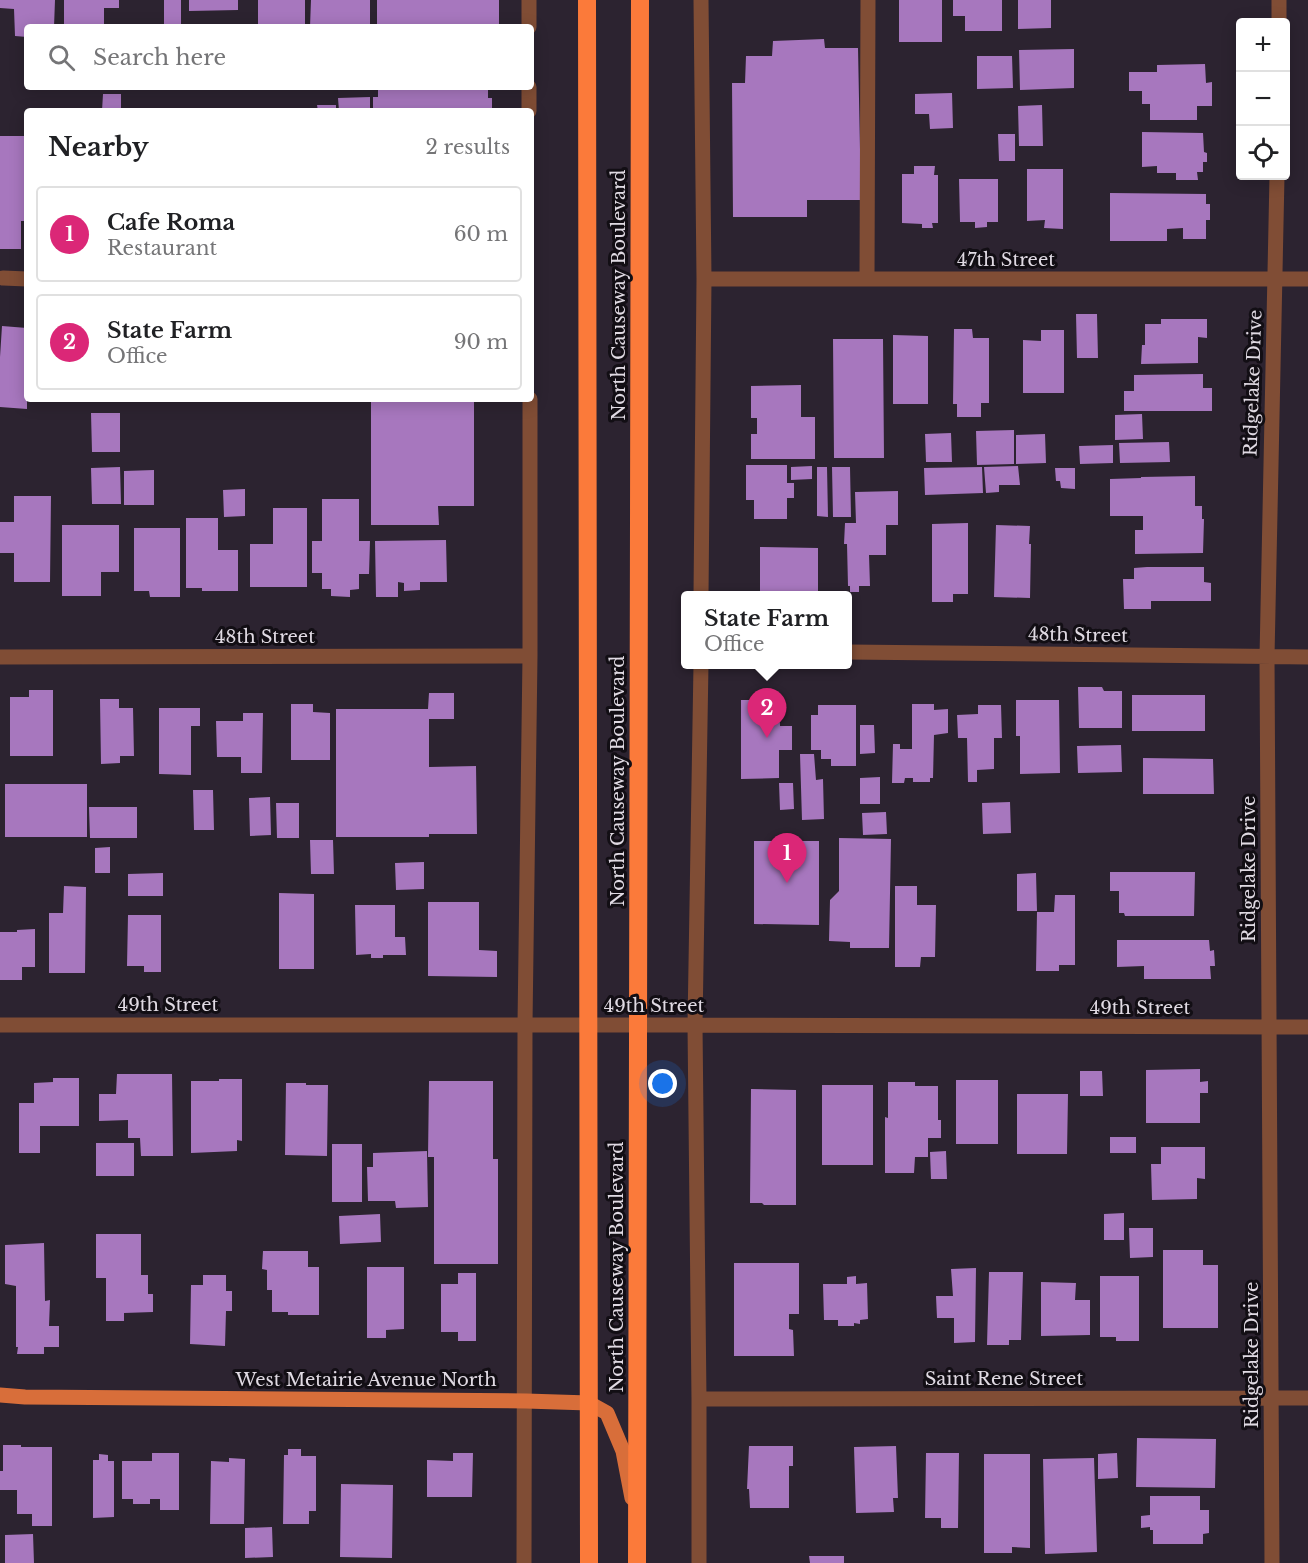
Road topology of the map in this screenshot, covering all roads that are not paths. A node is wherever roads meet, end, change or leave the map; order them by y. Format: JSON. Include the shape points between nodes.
{"nodes":[{"id":1,"x":529,"y":0,"type":"edge"},
{"id":2,"x":587,"y":0,"type":"edge"},
{"id":3,"x":640,"y":0,"type":"edge"},
{"id":4,"x":701,"y":0,"type":"edge"},
{"id":5,"x":868,"y":0,"type":"edge"},
{"id":6,"x":1279,"y":0,"type":"edge"},
{"id":7,"x":1279,"y":18,"type":"edge"},
{"id":8,"x":529,"y":24,"type":"edge"},
{"id":9,"x":529,"y":90,"type":"edge"},
{"id":10,"x":529,"y":108,"type":"edge"},
{"id":11,"x":1277,"y":180,"type":"edge"},
{"id":12,"x":3,"y":278,"type":"dead end"},
{"id":13,"x":24,"y":279,"type":"edge"},
{"id":14,"x":704,"y":279,"type":"junction"},
{"id":15,"x":867,"y":279,"type":"junction"},
{"id":16,"x":1275,"y":279,"type":"junction"},
{"id":17,"x":1308,"y":279,"type":"edge"},
{"id":18,"x":530,"y":402,"type":"edge"},
{"id":19,"x":701,"y":591,"type":"edge"},
{"id":20,"x":852,"y":652,"type":"edge"},
{"id":21,"x":531,"y":656,"type":"junction"},
{"id":22,"x":0,"y":657,"type":"edge"},
{"id":23,"x":1267,"y":657,"type":"junction"},
{"id":24,"x":1308,"y":657,"type":"edge"},
{"id":25,"x":701,"y":669,"type":"edge"},
{"id":26,"x":525,"y":1024,"type":"junction"},
{"id":27,"x":0,"y":1025,"type":"edge"},
{"id":28,"x":639,"y":1025,"type":"junction"},
{"id":29,"x":695,"y":1025,"type":"junction"},
{"id":30,"x":588,"y":1026,"type":"junction"},
{"id":31,"x":1269,"y":1028,"type":"junction"},
{"id":32,"x":1308,"y":1028,"type":"edge"},
{"id":33,"x":0,"y":1395,"type":"edge"},
{"id":34,"x":1271,"y":1398,"type":"junction"},
{"id":35,"x":1308,"y":1398,"type":"edge"},
{"id":36,"x":699,"y":1399,"type":"junction"},
{"id":37,"x":526,"y":1401,"type":"junction"},
{"id":38,"x":589,"y":1403,"type":"junction"},
{"id":39,"x":638,"y":1530,"type":"junction"},
{"id":40,"x":524,"y":1563,"type":"edge"},
{"id":41,"x":589,"y":1563,"type":"edge"},
{"id":42,"x":637,"y":1563,"type":"edge"},
{"id":43,"x":699,"y":1563,"type":"edge"},
{"id":44,"x":1272,"y":1563,"type":"edge"}],
"edges":[{"from":1,"to":8,"type":"street"},
{"from":2,"to":30,"type":"highway","name":"North Causeway Boulevard"},
{"from":3,"to":28,"type":"highway","name":"North Causeway Boulevard"},
{"from":4,"to":14,"type":"street"},
{"from":5,"to":15,"type":"street"},
{"from":6,"to":7,"type":"street"},
{"from":9,"to":10,"type":"street"},
{"from":11,"to":16,"type":"street","name":"Ridgelake Drive"},
{"from":12,"to":13,"type":"street"},
{"from":14,"to":15,"type":"street","name":"47th Street"},
{"from":14,"to":19,"type":"street"},
{"from":15,"to":16,"type":"street","name":"47th Street"},
{"from":16,"to":17,"type":"street","name":"47th Street"},
{"from":16,"to":23,"type":"street","name":"Ridgelake Drive"},
{"from":18,"to":21,"type":"street"},
{"from":20,"to":23,"type":"street","name":"48th Street"},
{"from":21,"to":22,"type":"street","name":"48th Street"},
{"from":21,"to":26,"type":"street"},
{"from":23,"to":24,"type":"street","name":"48th Street"},
{"from":23,"to":31,"type":"street","name":"Ridgelake Drive"},
{"from":25,"to":29,"type":"street"},
{"from":26,"to":27,"type":"street","name":"49th Street"},
{"from":26,"to":30,"type":"street","name":"49th Street"},
{"from":26,"to":37,"type":"street"},
{"from":28,"to":29,"type":"street","name":"49th Street"},
{"from":28,"to":30,"type":"street","name":"49th Street"},
{"from":28,"to":39,"type":"highway","name":"North Causeway Boulevard"},
{"from":29,"to":31,"type":"street","name":"49th Street"},
{"from":29,"to":36,"type":"street"},
{"from":30,"to":38,"type":"highway","name":"North Causeway Boulevard"},
{"from":31,"to":32,"type":"street","name":"49th Street"},
{"from":31,"to":34,"type":"street","name":"Ridgelake Drive"},
{"from":33,"to":37,"type":"main road","name":"West Metairie Avenue North"},
{"from":34,"to":35,"type":"street","name":"Saint Rene Street"},
{"from":34,"to":36,"type":"street","name":"Saint Rene Street"},
{"from":34,"to":44,"type":"street","name":"Ridgelake Drive"},
{"from":36,"to":43,"type":"street"},
{"from":37,"to":38,"type":"main road","name":"West Metairie Avenue North"},
{"from":37,"to":40,"type":"street"},
{"from":38,"to":39,"type":"main road","via":[[607,1413],[623,1451]]},
{"from":38,"to":41,"type":"highway","name":"North Causeway Boulevard"},
{"from":39,"to":42,"type":"highway","name":"North Causeway Boulevard"}]}
